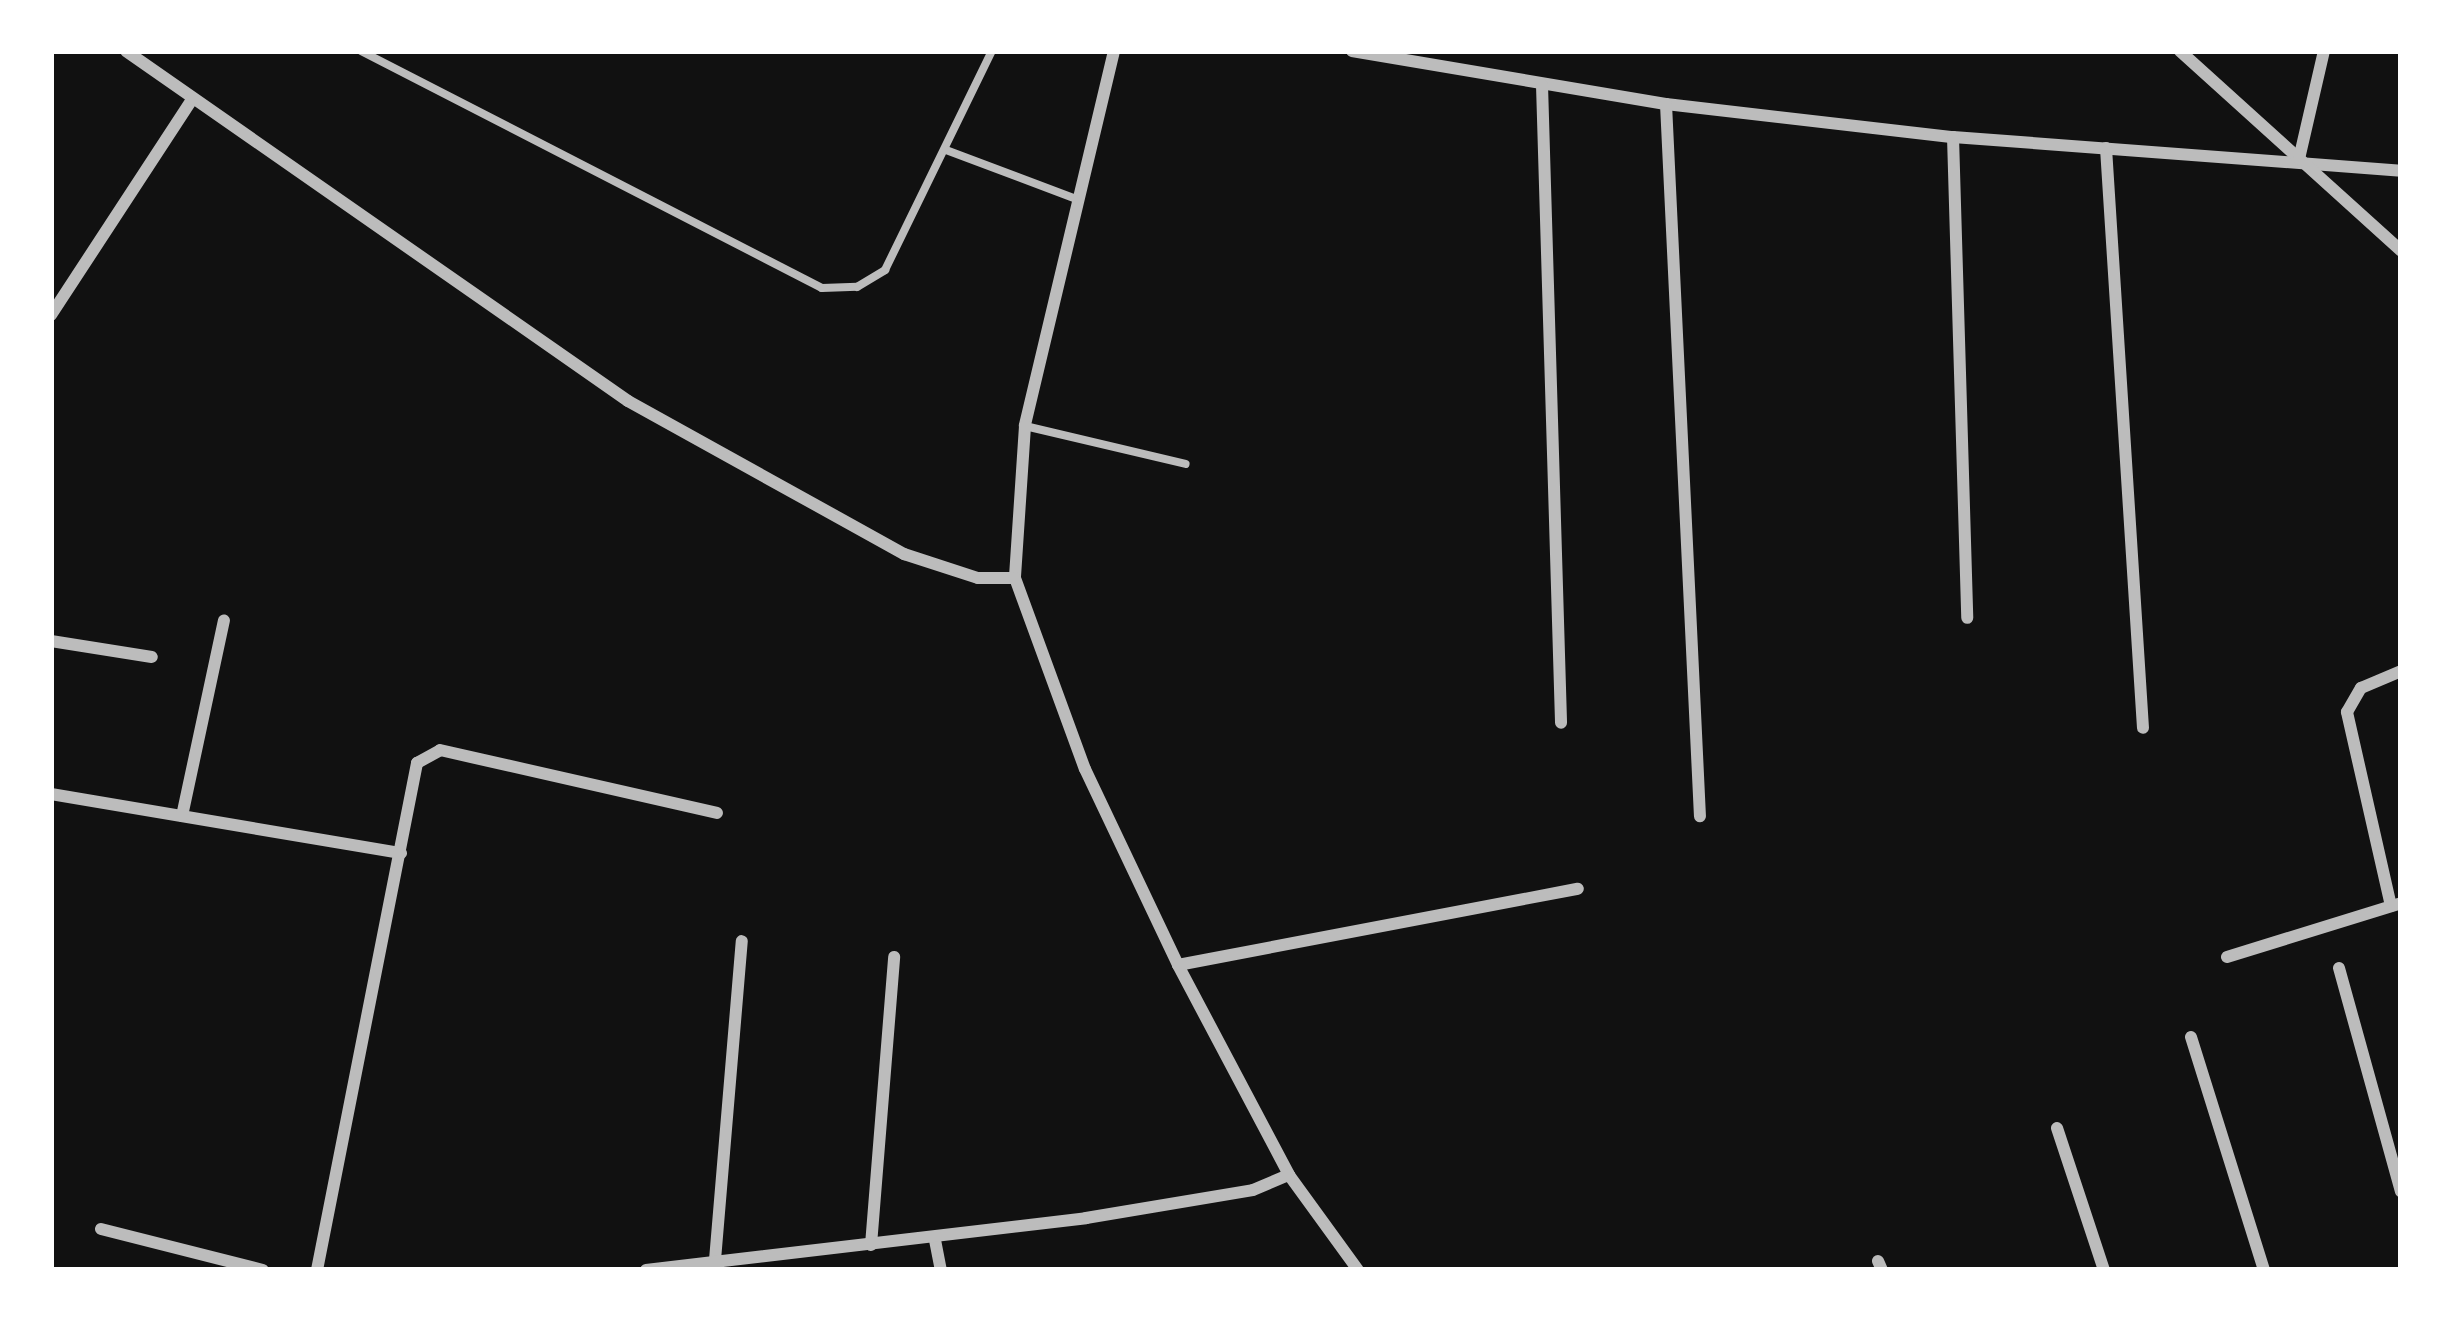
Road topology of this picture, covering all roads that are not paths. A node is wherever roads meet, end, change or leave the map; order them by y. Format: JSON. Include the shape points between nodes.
{"nodes":[{"id":1,"x":126,"y":51,"type":"edge"},
{"id":2,"x":361,"y":51,"type":"edge"},
{"id":3,"x":992,"y":51,"type":"edge"},
{"id":4,"x":1114,"y":51,"type":"edge"},
{"id":5,"x":1352,"y":51,"type":"edge"},
{"id":6,"x":2180,"y":51,"type":"edge"},
{"id":7,"x":2324,"y":51,"type":"edge"},
{"id":8,"x":1542,"y":85,"type":"junction"},
{"id":9,"x":194,"y":98,"type":"junction"},
{"id":10,"x":1666,"y":104,"type":"junction"},
{"id":11,"x":1952,"y":136,"type":"junction"},
{"id":12,"x":2106,"y":148,"type":"junction"},
{"id":13,"x":946,"y":150,"type":"junction"},
{"id":14,"x":2301,"y":161,"type":"junction"},
{"id":15,"x":2401,"y":171,"type":"edge"},
{"id":16,"x":1078,"y":200,"type":"junction"},
{"id":17,"x":2401,"y":251,"type":"edge"},
{"id":18,"x":51,"y":315,"type":"edge"},
{"id":19,"x":1025,"y":426,"type":"junction"},
{"id":20,"x":1186,"y":464,"type":"dead end"},
{"id":21,"x":1015,"y":578,"type":"junction"},
{"id":22,"x":1967,"y":619,"type":"dead end"},
{"id":23,"x":224,"y":620,"type":"dead end"},
{"id":24,"x":51,"y":640,"type":"edge"},
{"id":25,"x":152,"y":657,"type":"dead end"},
{"id":26,"x":2401,"y":671,"type":"edge"},
{"id":27,"x":1561,"y":723,"type":"dead end"},
{"id":28,"x":2143,"y":728,"type":"dead end"},
{"id":29,"x":51,"y":794,"type":"edge"},
{"id":30,"x":717,"y":813,"type":"dead end"},
{"id":31,"x":182,"y":816,"type":"junction"},
{"id":32,"x":1700,"y":816,"type":"dead end"},
{"id":33,"x":401,"y":853,"type":"junction"},
{"id":34,"x":1578,"y":890,"type":"dead end"},
{"id":35,"x":2396,"y":904,"type":"edge"},
{"id":36,"x":742,"y":941,"type":"dead end"},
{"id":37,"x":894,"y":957,"type":"dead end"},
{"id":38,"x":2227,"y":957,"type":"dead end"},
{"id":39,"x":1178,"y":965,"type":"junction"},
{"id":40,"x":2338,"y":968,"type":"dead end"},
{"id":41,"x":2191,"y":1037,"type":"dead end"},
{"id":42,"x":2057,"y":1129,"type":"dead end"},
{"id":43,"x":1289,"y":1175,"type":"junction"},
{"id":44,"x":2401,"y":1192,"type":"edge"},
{"id":45,"x":101,"y":1229,"type":"dead end"},
{"id":46,"x":935,"y":1240,"type":"junction"},
{"id":47,"x":871,"y":1245,"type":"junction"},
{"id":48,"x":715,"y":1260,"type":"junction"},
{"id":49,"x":740,"y":1263,"type":"edge"},
{"id":50,"x":263,"y":1270,"type":"edge"},
{"id":51,"x":317,"y":1270,"type":"edge"},
{"id":52,"x":646,"y":1270,"type":"edge"},
{"id":53,"x":941,"y":1270,"type":"edge"},
{"id":54,"x":1358,"y":1270,"type":"edge"},
{"id":55,"x":2104,"y":1270,"type":"edge"},
{"id":56,"x":2264,"y":1270,"type":"edge"}],
"edges":[{"from":1,"to":9,"type":"street"},
{"from":2,"to":13,"type":"lane","via":[[822,288],[857,287],[885,270]]},
{"from":3,"to":13,"type":"lane"},
{"from":4,"to":16,"type":"street"},
{"from":5,"to":8,"type":"street"},
{"from":6,"to":14,"type":"street"},
{"from":7,"to":14,"type":"street"},
{"from":8,"to":10,"type":"street"},
{"from":8,"to":27,"type":"street"},
{"from":9,"to":18,"type":"street"},
{"from":9,"to":21,"type":"street","via":[[647,413],[904,554],[978,578]]},
{"from":10,"to":11,"type":"street"},
{"from":10,"to":32,"type":"street"},
{"from":11,"to":12,"type":"street"},
{"from":11,"to":22,"type":"street"},
{"from":12,"to":14,"type":"street"},
{"from":12,"to":28,"type":"street"},
{"from":13,"to":16,"type":"lane"},
{"from":14,"to":15,"type":"street"},
{"from":14,"to":17,"type":"street"},
{"from":16,"to":19,"type":"street"},
{"from":19,"to":20,"type":"lane"},
{"from":19,"to":21,"type":"street"},
{"from":21,"to":39,"type":"street","via":[[1084,770]]},
{"from":23,"to":31,"type":"street"},
{"from":24,"to":25,"type":"street"},
{"from":26,"to":35,"type":"street","via":[[2360,688],[2347,712]]},
{"from":29,"to":31,"type":"street"},
{"from":30,"to":33,"type":"street","via":[[440,750],[417,763]]},
{"from":31,"to":33,"type":"street"},
{"from":33,"to":51,"type":"street"},
{"from":34,"to":39,"type":"street"},
{"from":35,"to":38,"type":"street"},
{"from":36,"to":48,"type":"street"},
{"from":37,"to":47,"type":"street"},
{"from":39,"to":43,"type":"street"},
{"from":40,"to":44,"type":"street"},
{"from":41,"to":56,"type":"street"},
{"from":42,"to":55,"type":"street"},
{"from":43,"to":46,"type":"street","via":[[1253,1190]]},
{"from":43,"to":54,"type":"street"},
{"from":45,"to":50,"type":"street"},
{"from":46,"to":47,"type":"street"},
{"from":46,"to":53,"type":"street"},
{"from":47,"to":49,"type":"street"},
{"from":48,"to":49,"type":"street"},
{"from":48,"to":52,"type":"street"}]}
